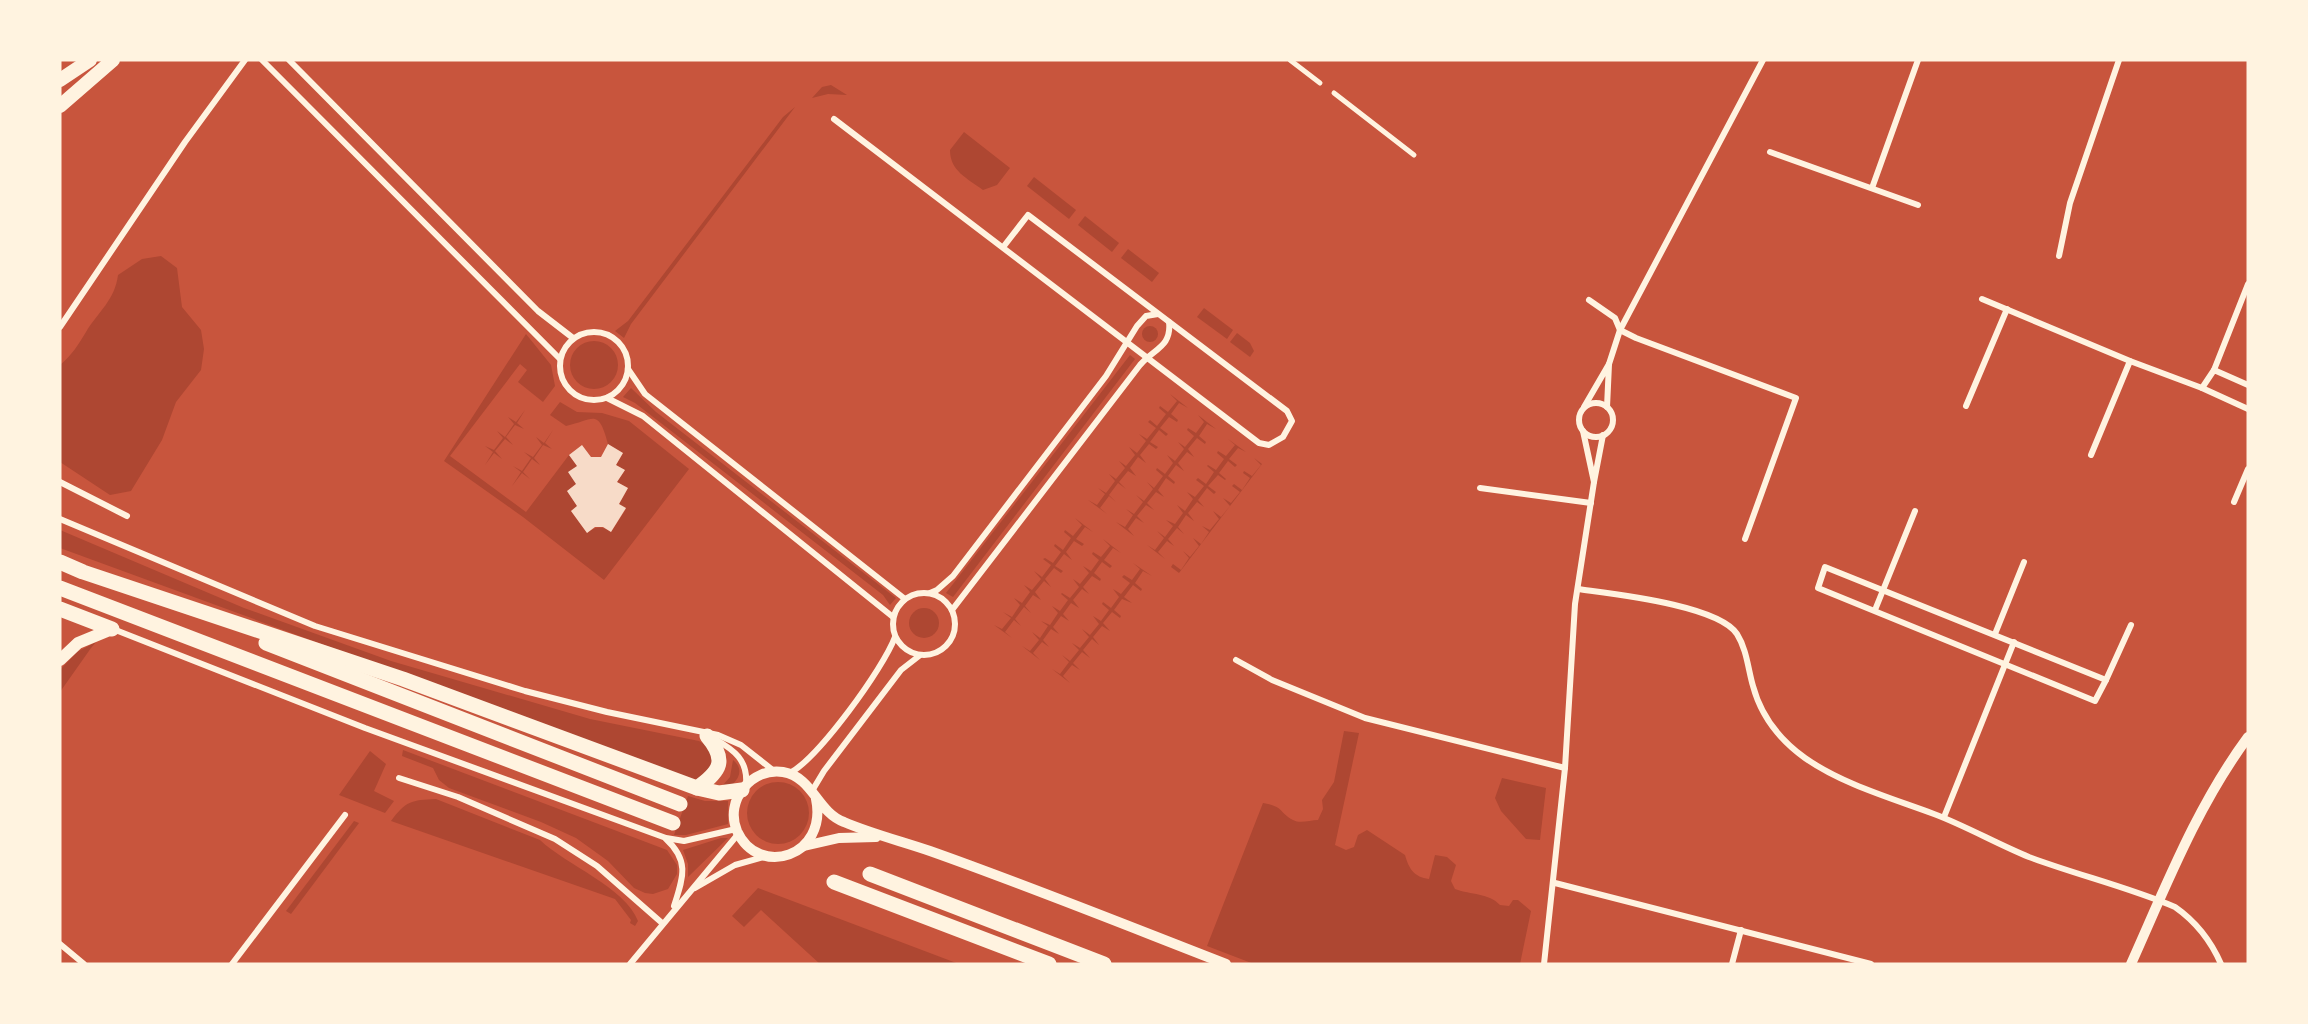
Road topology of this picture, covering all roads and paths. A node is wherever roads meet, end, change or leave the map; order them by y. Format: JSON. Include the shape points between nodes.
{"nodes":[{"id":1,"x":90,"y":60,"type":"edge"},
{"id":2,"x":113,"y":60,"type":"edge"},
{"id":3,"x":245,"y":60,"type":"edge"},
{"id":4,"x":262,"y":60,"type":"edge"},
{"id":5,"x":289,"y":60,"type":"edge"},
{"id":6,"x":1290,"y":60,"type":"edge"},
{"id":7,"x":1763,"y":60,"type":"edge"},
{"id":8,"x":1918,"y":60,"type":"edge"},
{"id":9,"x":2119,"y":60,"type":"edge"},
{"id":10,"x":60,"y":80,"type":"edge"},
{"id":11,"x":1320,"y":83,"type":"dead end"},
{"id":12,"x":1334,"y":93,"type":"dead end"},
{"id":13,"x":60,"y":106,"type":"edge"},
{"id":14,"x":834,"y":119,"type":"dead end"},
{"id":15,"x":1770,"y":152,"type":"dead end"},
{"id":16,"x":1414,"y":155,"type":"dead end"},
{"id":17,"x":1872,"y":188,"type":"junction"},
{"id":18,"x":1918,"y":205,"type":"dead end"},
{"id":19,"x":1004,"y":246,"type":"junction"},
{"id":20,"x":2059,"y":256,"type":"dead end"},
{"id":21,"x":2248,"y":284,"type":"edge"},
{"id":22,"x":1982,"y":299,"type":"dead end"},
{"id":23,"x":1588,"y":300,"type":"dead end"},
{"id":24,"x":2007,"y":309,"type":"junction"},
{"id":25,"x":1158,"y":314,"type":"junction"},
{"id":26,"x":1169,"y":322,"type":"junction"},
{"id":27,"x":60,"y":327,"type":"edge"},
{"id":28,"x":1620,"y":330,"type":"junction"},
{"id":29,"x":573,"y":338,"type":"junction"},
{"id":30,"x":1126,"y":341,"type":"junction"},
{"id":31,"x":1146,"y":357,"type":"junction"},
{"id":32,"x":560,"y":360,"type":"junction"},
{"id":33,"x":2130,"y":361,"type":"junction"},
{"id":34,"x":1609,"y":364,"type":"junction"},
{"id":35,"x":628,"y":369,"type":"junction"},
{"id":36,"x":2214,"y":370,"type":"junction"},
{"id":37,"x":2248,"y":385,"type":"edge"},
{"id":38,"x":2202,"y":388,"type":"junction"},
{"id":39,"x":607,"y":398,"type":"junction"},
{"id":40,"x":1966,"y":406,"type":"dead end"},
{"id":41,"x":1607,"y":407,"type":"junction"},
{"id":42,"x":2248,"y":409,"type":"edge"},
{"id":43,"x":1582,"y":411,"type":"junction"},
{"id":44,"x":1583,"y":431,"type":"junction"},
{"id":45,"x":1603,"y":435,"type":"junction"},
{"id":46,"x":2091,"y":455,"type":"dead end"},
{"id":47,"x":2248,"y":468,"type":"edge"},
{"id":48,"x":60,"y":482,"type":"edge"},
{"id":49,"x":1594,"y":482,"type":"junction"},
{"id":50,"x":1479,"y":488,"type":"dead end"},
{"id":51,"x":2234,"y":502,"type":"dead end"},
{"id":52,"x":1591,"y":503,"type":"junction"},
{"id":53,"x":1915,"y":511,"type":"dead end"},
{"id":54,"x":127,"y":516,"type":"dead end"},
{"id":55,"x":60,"y":519,"type":"edge"},
{"id":56,"x":1745,"y":539,"type":"dead end"},
{"id":57,"x":2024,"y":561,"type":"dead end"},
{"id":58,"x":60,"y":563,"type":"edge"},
{"id":59,"x":83,"y":572,"type":"junction"},
{"id":60,"x":60,"y":588,"type":"edge"},
{"id":61,"x":1578,"y":589,"type":"junction"},
{"id":62,"x":1883,"y":589,"type":"junction"},
{"id":63,"x":930,"y":593,"type":"junction"},
{"id":64,"x":905,"y":599,"type":"junction"},
{"id":65,"x":60,"y":609,"type":"edge"},
{"id":66,"x":952,"y":610,"type":"junction"},
{"id":67,"x":1875,"y":610,"type":"junction"},
{"id":68,"x":893,"y":617,"type":"junction"},
{"id":69,"x":2131,"y":625,"type":"dead end"},
{"id":70,"x":112,"y":629,"type":"junction"},
{"id":71,"x":1995,"y":634,"type":"junction"},
{"id":72,"x":895,"y":637,"type":"junction"},
{"id":73,"x":2014,"y":642,"type":"junction"},
{"id":74,"x":919,"y":656,"type":"junction"},
{"id":75,"x":60,"y":660,"type":"edge"},
{"id":76,"x":1236,"y":660,"type":"dead end"},
{"id":77,"x":2006,"y":663,"type":"junction"},
{"id":78,"x":2106,"y":680,"type":"junction"},
{"id":79,"x":701,"y":733,"type":"junction"},
{"id":80,"x":2248,"y":737,"type":"edge"},
{"id":81,"x":1565,"y":768,"type":"junction"},
{"id":82,"x":774,"y":772,"type":"junction"},
{"id":83,"x":790,"y":774,"type":"junction"},
{"id":84,"x":399,"y":778,"type":"dead end"},
{"id":85,"x":744,"y":787,"type":"junction"},
{"id":86,"x":697,"y":788,"type":"junction"},
{"id":87,"x":814,"y":795,"type":"junction"},
{"id":88,"x":680,"y":804,"type":"dead end"},
{"id":89,"x":345,"y":815,"type":"dead end"},
{"id":90,"x":1944,"y":818,"type":"junction"},
{"id":91,"x":673,"y":823,"type":"dead end"},
{"id":92,"x":738,"y":831,"type":"junction"},
{"id":93,"x":882,"y":836,"type":"junction"},
{"id":94,"x":666,"y":838,"type":"junction"},
{"id":95,"x":804,"y":846,"type":"junction"},
{"id":96,"x":768,"y":856,"type":"junction"},
{"id":97,"x":870,"y":874,"type":"dead end"},
{"id":98,"x":834,"y":882,"type":"dead end"},
{"id":99,"x":1555,"y":883,"type":"junction"},
{"id":100,"x":692,"y":890,"type":"junction"},
{"id":101,"x":2159,"y":900,"type":"junction"},
{"id":102,"x":674,"y":909,"type":"junction"},
{"id":103,"x":662,"y":923,"type":"junction"},
{"id":104,"x":1741,"y":930,"type":"junction"},
{"id":105,"x":60,"y":944,"type":"edge"},
{"id":106,"x":84,"y":964,"type":"edge"},
{"id":107,"x":232,"y":964,"type":"edge"},
{"id":108,"x":630,"y":964,"type":"edge"},
{"id":109,"x":1049,"y":964,"type":"edge"},
{"id":110,"x":1104,"y":964,"type":"edge"},
{"id":111,"x":1226,"y":964,"type":"edge"},
{"id":112,"x":1544,"y":964,"type":"edge"},
{"id":113,"x":1732,"y":964,"type":"edge"},
{"id":114,"x":1871,"y":964,"type":"edge"},
{"id":115,"x":2131,"y":964,"type":"edge"},
{"id":116,"x":2221,"y":964,"type":"edge"}],
"edges":[{"from":1,"to":10,"type":"main road"},
{"from":2,"to":13,"type":"main road"},
{"from":3,"to":27,"type":"street"},
{"from":4,"to":32,"type":"street"},
{"from":5,"to":29,"type":"street","via":[[538,311]]},
{"from":6,"to":11,"type":"street"},
{"from":7,"to":28,"type":"street"},
{"from":8,"to":17,"type":"street"},
{"from":9,"to":20,"type":"street","via":[[2070,203]]},
{"from":12,"to":16,"type":"street"},
{"from":14,"to":19,"type":"street"},
{"from":15,"to":17,"type":"street"},
{"from":17,"to":18,"type":"street"},
{"from":19,"to":25,"type":"street","via":[[1028,215]]},
{"from":19,"to":30,"type":"street"},
{"from":21,"to":36,"type":"street"},
{"from":22,"to":24,"type":"street"},
{"from":23,"to":28,"type":"street","via":[[1615,318]]},
{"from":24,"to":33,"type":"street"},
{"from":24,"to":40,"type":"street"},
{"from":25,"to":26,"type":"street"},
{"from":25,"to":30,"type":"street","via":[[1142,320]]},
{"from":26,"to":31,"type":"street","via":[[1169,338]]},
{"from":26,"to":31,"type":"street","via":[[1287,411],[1292,421],[1288,432],[1269,445],[1259,443]]},
{"from":28,"to":34,"type":"street"},
{"from":28,"to":56,"type":"street","via":[[1796,398]]},
{"from":29,"to":32,"type":"street"},
{"from":29,"to":35,"type":"street","via":[[590,332],[610,335],[625,351]]},
{"from":30,"to":31,"type":"street"},
{"from":30,"to":63,"type":"street","via":[[1106,376],[952,576]]},
{"from":31,"to":66,"type":"street"},
{"from":32,"to":39,"type":"street","via":[[559,371],[568,390],[586,400]]},
{"from":33,"to":38,"type":"street"},
{"from":33,"to":46,"type":"street"},
{"from":34,"to":41,"type":"street"},
{"from":34,"to":43,"type":"street"},
{"from":35,"to":39,"type":"street","via":[[622,387]]},
{"from":35,"to":64,"type":"street","via":[[645,394]]},
{"from":36,"to":37,"type":"street"},
{"from":36,"to":38,"type":"street"},
{"from":38,"to":42,"type":"street"},
{"from":39,"to":68,"type":"street","via":[[643,416]]},
{"from":41,"to":43,"type":"street","via":[[1596,403]]},
{"from":41,"to":45,"type":"street","via":[[1613,422]]},
{"from":43,"to":44,"type":"street","via":[[1579,421]]},
{"from":44,"to":45,"type":"street","via":[[1592,436]]},
{"from":44,"to":49,"type":"street"},
{"from":45,"to":49,"type":"street"},
{"from":47,"to":51,"type":"street"},
{"from":48,"to":54,"type":"street"},
{"from":49,"to":52,"type":"street"},
{"from":50,"to":52,"type":"street"},
{"from":52,"to":61,"type":"street"},
{"from":53,"to":62,"type":"street"},
{"from":55,"to":79,"type":"street","via":[[315,626],[525,691]]},
{"from":57,"to":71,"type":"street"},
{"from":58,"to":59,"type":"highway"},
{"from":59,"to":86,"type":"highway","via":[[414,682]]},
{"from":59,"to":88,"type":"highway"},
{"from":60,"to":91,"type":"highway"},
{"from":61,"to":81,"type":"street"},
{"from":61,"to":90,"type":"street","via":[[1699,610],[1720,621],[1736,633],[1747,657],[1757,700],[1770,726],[1805,758],[1844,779]]},
{"from":62,"to":67,"type":"street"},
{"from":62,"to":67,"type":"street","via":[[1825,567],[1818,588]]},
{"from":62,"to":71,"type":"street"},
{"from":63,"to":64,"type":"street"},
{"from":63,"to":66,"type":"street"},
{"from":64,"to":68,"type":"street"},
{"from":65,"to":70,"type":"highway"},
{"from":66,"to":74,"type":"street","via":[[955,629],[946,647],[938,653]]},
{"from":67,"to":77,"type":"street"},
{"from":68,"to":72,"type":"street"},
{"from":69,"to":78,"type":"street"},
{"from":70,"to":75,"type":"main road","via":[[78,644]]},
{"from":70,"to":94,"type":"street","via":[[365,728]]},
{"from":71,"to":73,"type":"street"},
{"from":72,"to":74,"type":"street","via":[[901,646]]},
{"from":72,"to":83,"type":"street","via":[[883,663],[813,755]]},
{"from":73,"to":77,"type":"street"},
{"from":73,"to":78,"type":"street"},
{"from":74,"to":87,"type":"street","via":[[901,670],[824,771]]},
{"from":76,"to":81,"type":"street","via":[[1272,680],[1365,718]]},
{"from":77,"to":78,"type":"street","via":[[2095,701]]},
{"from":77,"to":90,"type":"street"},
{"from":79,"to":82,"type":"street","via":[[741,745]]},
{"from":79,"to":85,"type":"street","via":[[739,755],[747,772]]},
{"from":79,"to":86,"type":"highway","via":[[718,749],[719,763]]},
{"from":80,"to":101,"type":"street","via":[[2200,811]]},
{"from":81,"to":99,"type":"street"},
{"from":82,"to":83,"type":"street"},
{"from":82,"to":85,"type":"street","via":[[764,773]]},
{"from":83,"to":87,"type":"street"},
{"from":84,"to":103,"type":"street","via":[[458,797],[555,839],[581,854]]},
{"from":85,"to":86,"type":"highway","via":[[719,793]]},
{"from":85,"to":92,"type":"street","via":[[734,811]]},
{"from":87,"to":93,"type":"street","via":[[832,817]]},
{"from":87,"to":95,"type":"street","via":[[817,824]]},
{"from":89,"to":107,"type":"street"},
{"from":90,"to":101,"type":"street","via":[[2028,856]]},
{"from":92,"to":94,"type":"street","via":[[684,841]]},
{"from":92,"to":96,"type":"street","via":[[746,844]]},
{"from":92,"to":100,"type":"street"},
{"from":93,"to":95,"type":"street","via":[[839,838]]},
{"from":93,"to":111,"type":"street","via":[[929,850]]},
{"from":94,"to":102,"type":"street","via":[[677,849],[683,865]]},
{"from":95,"to":96,"type":"street","via":[[781,856]]},
{"from":96,"to":100,"type":"street","via":[[735,865]]},
{"from":97,"to":110,"type":"highway"},
{"from":98,"to":109,"type":"highway"},
{"from":99,"to":104,"type":"street"},
{"from":99,"to":112,"type":"street"},
{"from":100,"to":102,"type":"street"},
{"from":101,"to":115,"type":"street"},
{"from":101,"to":116,"type":"street","via":[[2188,916]]},
{"from":102,"to":103,"type":"street"},
{"from":103,"to":108,"type":"street"},
{"from":104,"to":113,"type":"street"},
{"from":104,"to":114,"type":"street"},
{"from":105,"to":106,"type":"street"}]}
